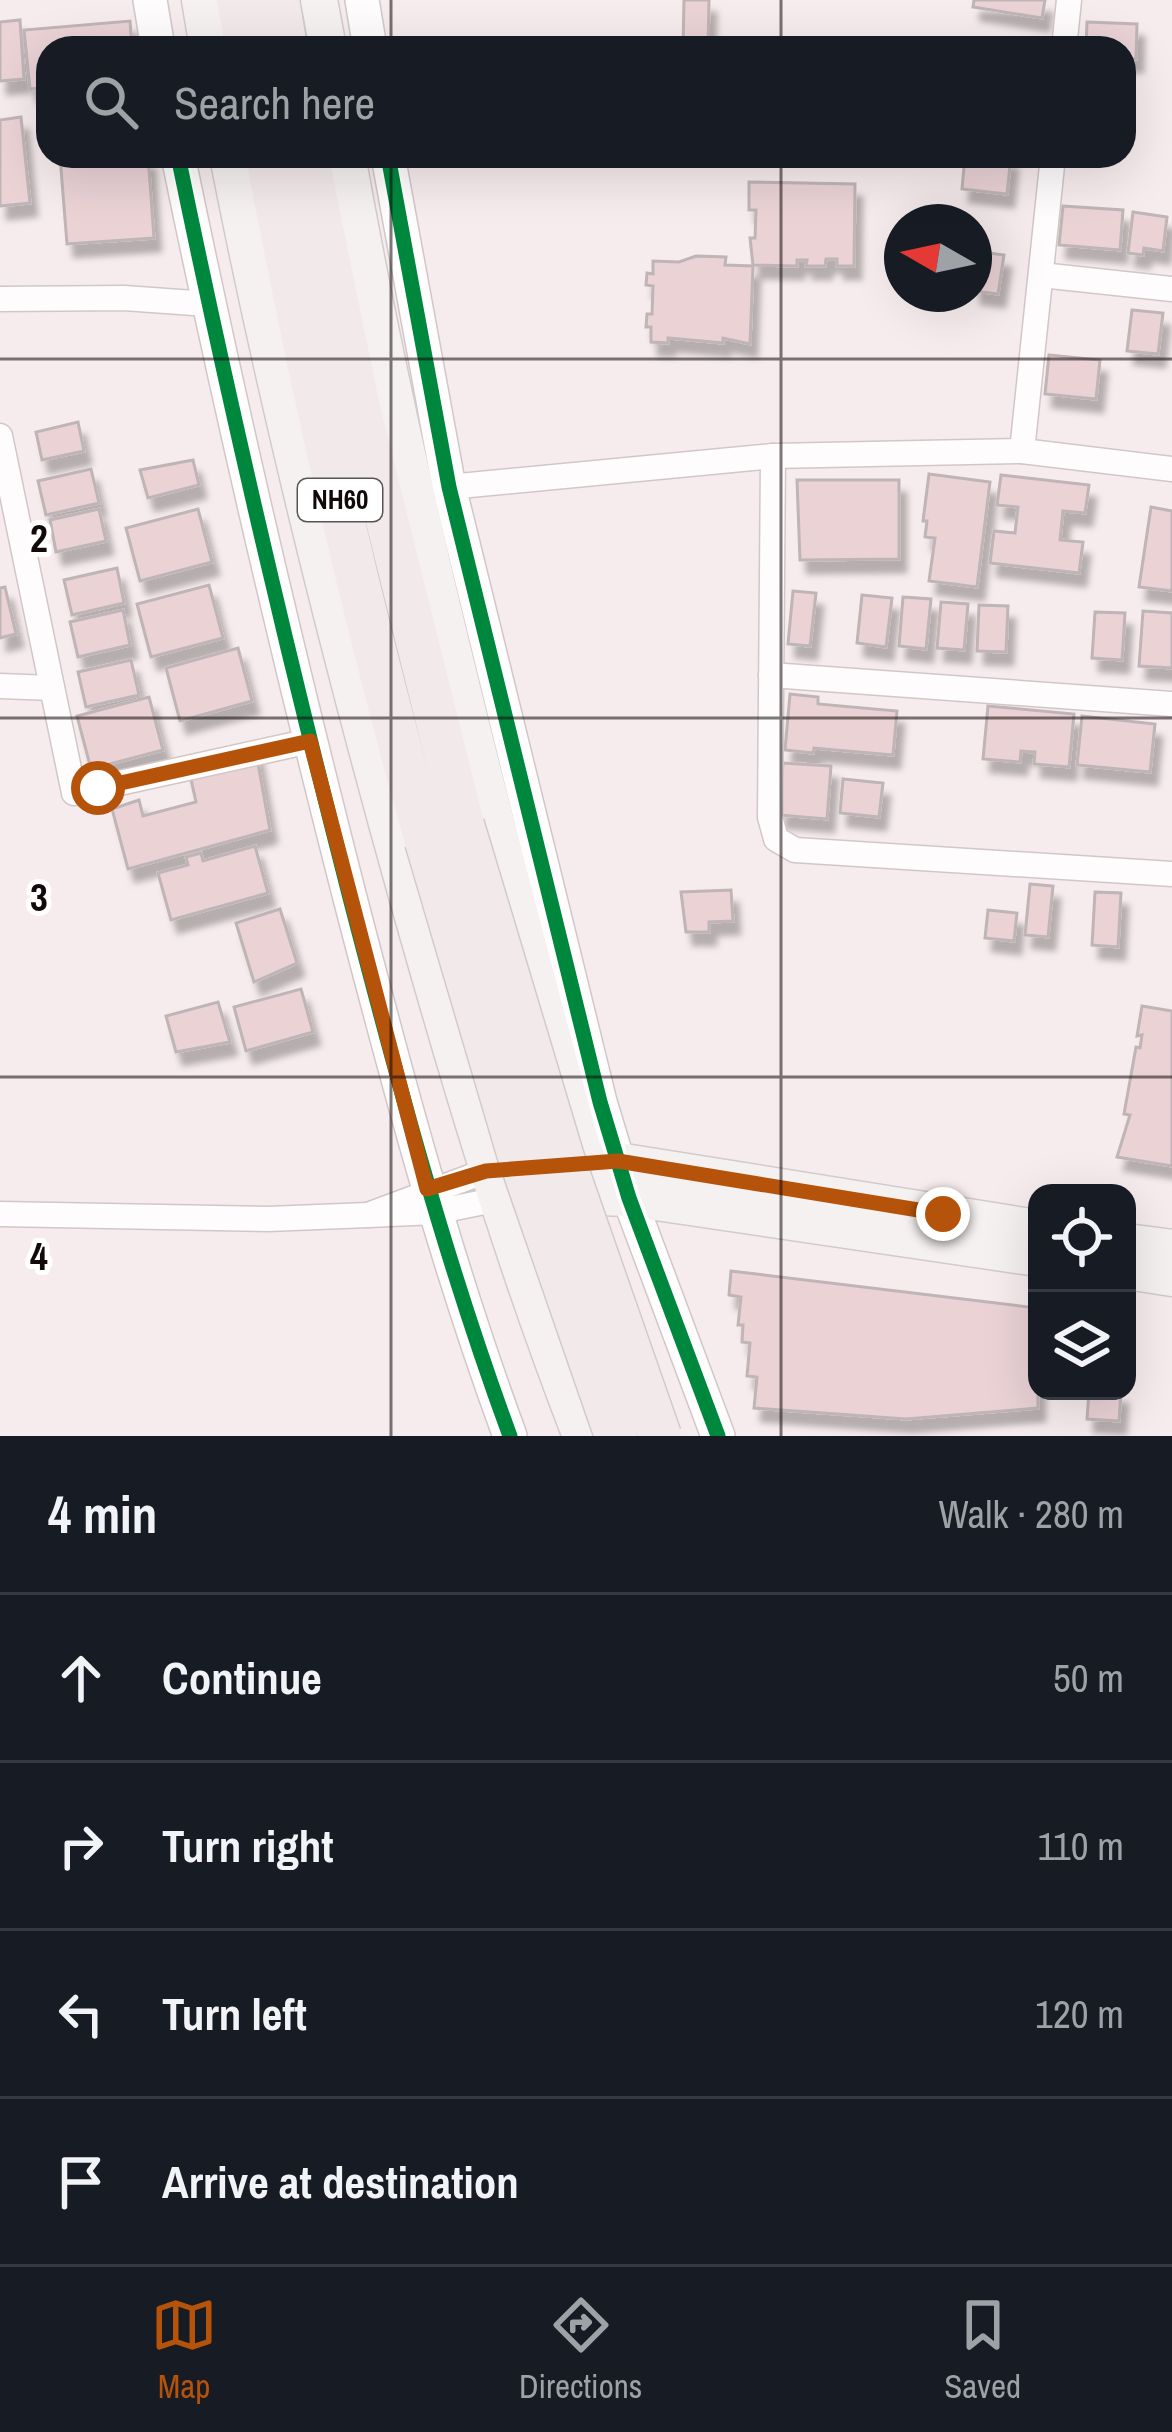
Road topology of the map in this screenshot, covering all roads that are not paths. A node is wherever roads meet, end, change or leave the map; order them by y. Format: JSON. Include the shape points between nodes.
{"nodes":[{"id":1,"x":150,"y":0,"type":"edge"},
{"id":2,"x":200,"y":0,"type":"edge"},
{"id":3,"x":238,"y":0,"type":"edge"},
{"id":4,"x":278,"y":0,"type":"edge"},
{"id":5,"x":319,"y":0,"type":"edge"},
{"id":6,"x":362,"y":0,"type":"edge"},
{"id":7,"x":1069,"y":0,"type":"edge"},
{"id":8,"x":156,"y":36,"type":"edge"},
{"id":9,"x":206,"y":36,"type":"edge"},
{"id":10,"x":245,"y":36,"type":"edge"},
{"id":11,"x":284,"y":36,"type":"edge"},
{"id":12,"x":326,"y":36,"type":"edge"},
{"id":13,"x":368,"y":36,"type":"edge"},
{"id":14,"x":1065,"y":36,"type":"edge"},
{"id":15,"x":180,"y":168,"type":"edge"},
{"id":16,"x":230,"y":168,"type":"edge"},
{"id":17,"x":269,"y":168,"type":"edge"},
{"id":18,"x":309,"y":168,"type":"edge"},
{"id":19,"x":349,"y":168,"type":"edge"},
{"id":20,"x":390,"y":168,"type":"edge"},
{"id":21,"x":1052,"y":168,"type":"edge"},
{"id":22,"x":1041,"y":275,"type":"junction"},
{"id":23,"x":1172,"y":289,"type":"edge"},
{"id":24,"x":0,"y":299,"type":"edge"},
{"id":25,"x":208,"y":304,"type":"junction"},
{"id":26,"x":0,"y":436,"type":"edge"},
{"id":27,"x":1022,"y":451,"type":"junction"},
{"id":28,"x":773,"y":456,"type":"junction"},
{"id":29,"x":1172,"y":469,"type":"edge"},
{"id":30,"x":449,"y":487,"type":"junction"},
{"id":31,"x":771,"y":675,"type":"junction"},
{"id":32,"x":0,"y":686,"type":"edge"},
{"id":33,"x":52,"y":688,"type":"junction"},
{"id":34,"x":1172,"y":704,"type":"edge"},
{"id":35,"x":310,"y":741,"type":"junction"},
{"id":36,"x":444,"y":833,"type":"junction"},
{"id":37,"x":1172,"y":874,"type":"edge"},
{"id":38,"x":607,"y":1179,"type":"junction"},
{"id":39,"x":490,"y":1185,"type":"junction"},
{"id":40,"x":431,"y":1201,"type":"junction"},
{"id":41,"x":0,"y":1214,"type":"edge"},
{"id":42,"x":1028,"y":1227,"type":"edge"},
{"id":43,"x":1136,"y":1243,"type":"edge"},
{"id":44,"x":1172,"y":1249,"type":"edge"},
{"id":45,"x":1028,"y":1256,"type":"edge"},
{"id":46,"x":1136,"y":1272,"type":"edge"},
{"id":47,"x":1172,"y":1278,"type":"edge"},
{"id":48,"x":510,"y":1436,"type":"edge"},
{"id":49,"x":581,"y":1436,"type":"edge"},
{"id":50,"x":616,"y":1436,"type":"edge"},
{"id":51,"x":659,"y":1436,"type":"edge"},
{"id":52,"x":680,"y":1436,"type":"edge"},
{"id":53,"x":718,"y":1436,"type":"edge"}],
"edges":[{"from":1,"to":8,"type":"street"},
{"from":2,"to":9,"type":"main road"},
{"from":3,"to":10,"type":"highway"},
{"from":4,"to":11,"type":"highway"},
{"from":5,"to":12,"type":"main road"},
{"from":6,"to":13,"type":"street"},
{"from":7,"to":14,"type":"street"},
{"from":15,"to":25,"type":"street"},
{"from":16,"to":39,"type":"main road","via":[[344,674]]},
{"from":17,"to":36,"type":"highway","number":"NH60","via":[[357,577]]},
{"from":18,"to":36,"type":"highway","number":"NH60"},
{"from":19,"to":38,"type":"main road","via":[[460,674]]},
{"from":20,"to":30,"type":"street"},
{"from":21,"to":22,"type":"street"},
{"from":22,"to":23,"type":"street"},
{"from":22,"to":27,"type":"street"},
{"from":24,"to":25,"type":"street"},
{"from":25,"to":35,"type":"street"},
{"from":26,"to":33,"type":"street"},
{"from":27,"to":28,"type":"street"},
{"from":27,"to":29,"type":"street"},
{"from":28,"to":30,"type":"street"},
{"from":28,"to":31,"type":"street"},
{"from":30,"to":38,"type":"street"},
{"from":31,"to":34,"type":"street"},
{"from":31,"to":37,"type":"street","via":[[770,817],[784,845]]},
{"from":32,"to":33,"type":"street"},
{"from":33,"to":35,"type":"street","via":[[74,793]]},
{"from":35,"to":40,"type":"street"},
{"from":36,"to":50,"type":"highway","number":"NH60","bridge":true,"via":[[518,1153]]},
{"from":36,"to":51,"type":"highway","number":"NH60","bridge":true},
{"from":38,"to":39,"type":"main road"},
{"from":38,"to":42,"type":"main road"},
{"from":38,"to":45,"type":"main road"},
{"from":38,"to":52,"type":"main road"},
{"from":38,"to":53,"type":"street"},
{"from":39,"to":40,"type":"street"},
{"from":39,"to":49,"type":"main road"},
{"from":40,"to":41,"type":"street","via":[[368,1215],[268,1219]]},
{"from":40,"to":48,"type":"street"},
{"from":43,"to":44,"type":"main road"},
{"from":46,"to":47,"type":"main road"}]}
